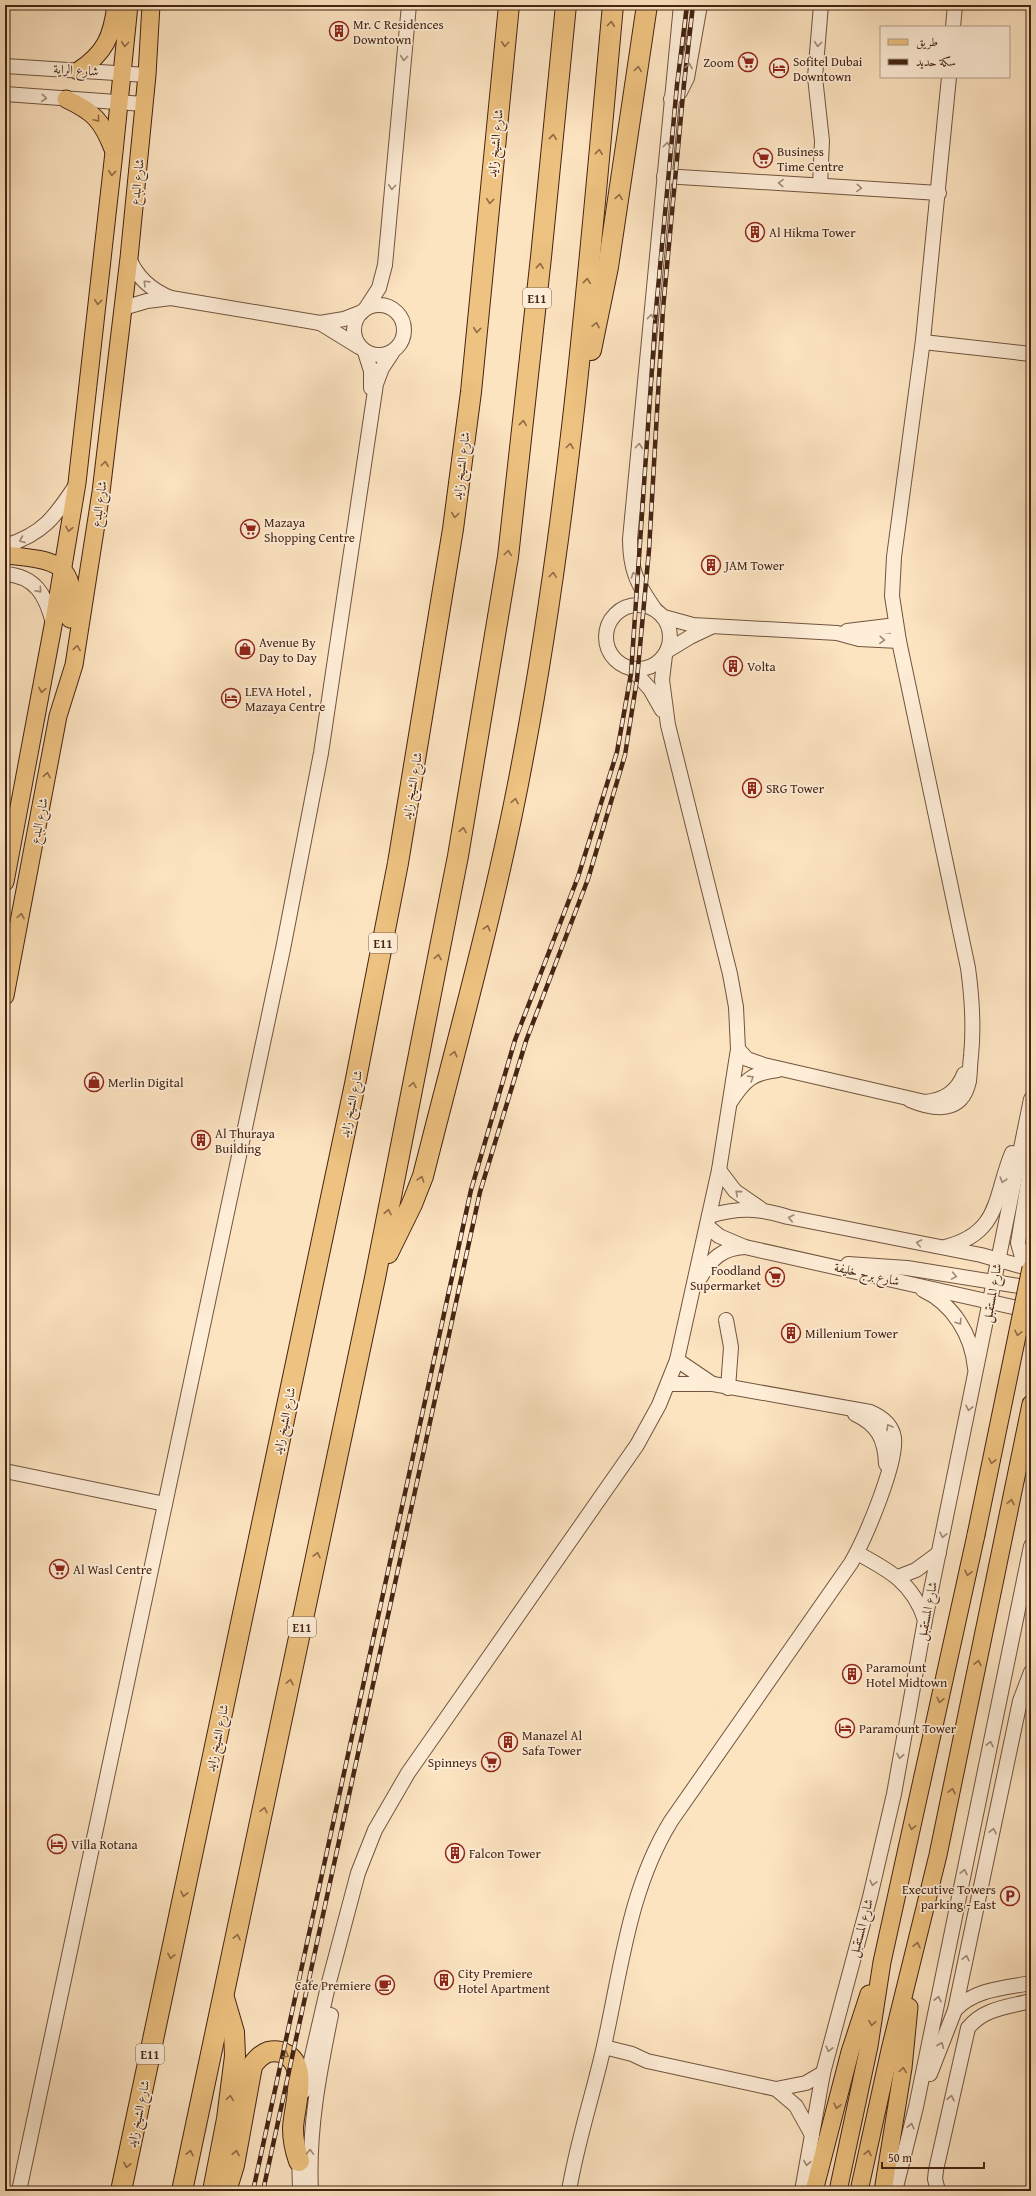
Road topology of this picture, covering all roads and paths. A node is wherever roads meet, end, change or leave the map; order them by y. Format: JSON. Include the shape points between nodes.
{"nodes":[{"id":1,"x":116,"y":5,"type":"edge"},
{"id":2,"x":128,"y":5,"type":"edge"},
{"id":3,"x":151,"y":5,"type":"edge"},
{"id":4,"x":409,"y":5,"type":"edge"},
{"id":5,"x":508,"y":5,"type":"edge"},
{"id":6,"x":566,"y":5,"type":"edge"},
{"id":7,"x":613,"y":5,"type":"edge"},
{"id":8,"x":647,"y":5,"type":"edge"},
{"id":9,"x":681,"y":5,"type":"edge"},
{"id":10,"x":700,"y":5,"type":"edge"},
{"id":11,"x":821,"y":5,"type":"edge"},
{"id":12,"x":955,"y":5,"type":"edge"},
{"id":13,"x":953,"y":26,"type":"edge"},
{"id":14,"x":5,"y":66,"type":"edge"},
{"id":15,"x":78,"y":71,"type":"junction"},
{"id":16,"x":122,"y":73,"type":"junction"},
{"id":17,"x":147,"y":75,"type":"junction"},
{"id":18,"x":949,"y":78,"type":"edge"},
{"id":19,"x":5,"y":94,"type":"edge"},
{"id":20,"x":66,"y":99,"type":"junction"},
{"id":21,"x":671,"y":99,"type":"junction"},
{"id":22,"x":119,"y":103,"type":"junction"},
{"id":23,"x":144,"y":104,"type":"junction"},
{"id":24,"x":114,"y":152,"type":"junction"},
{"id":25,"x":664,"y":176,"type":"junction"},
{"id":26,"x":820,"y":186,"type":"junction"},
{"id":27,"x":938,"y":193,"type":"junction"},
{"id":28,"x":129,"y":258,"type":"junction"},
{"id":29,"x":171,"y":298,"type":"junction"},
{"id":30,"x":123,"y":308,"type":"junction"},
{"id":31,"x":364,"y":310,"type":"junction"},
{"id":32,"x":320,"y":323,"type":"junction"},
{"id":33,"x":923,"y":342,"type":"junction"},
{"id":34,"x":362,"y":349,"type":"junction"},
{"id":35,"x":392,"y":353,"type":"junction"},
{"id":36,"x":1031,"y":354,"type":"edge"},
{"id":37,"x":373,"y":408,"type":"junction"},
{"id":38,"x":573,"y":417,"type":"junction"},
{"id":39,"x":77,"y":483,"type":"junction"},
{"id":40,"x":5,"y":546,"type":"edge"},
{"id":41,"x":5,"y":555,"type":"edge"},
{"id":42,"x":62,"y":568,"type":"junction"},
{"id":43,"x":5,"y":574,"type":"edge"},
{"id":44,"x":659,"y":613,"type":"junction"},
{"id":45,"x":896,"y":625,"type":"junction"},
{"id":46,"x":53,"y":626,"type":"junction"},
{"id":47,"x":714,"y":626,"type":"junction"},
{"id":48,"x":837,"y":633,"type":"junction"},
{"id":49,"x":899,"y":641,"type":"junction"},
{"id":50,"x":666,"y":653,"type":"junction"},
{"id":51,"x":632,"y":669,"type":"junction"},
{"id":52,"x":58,"y":716,"type":"junction"},
{"id":53,"x":668,"y":725,"type":"junction"},
{"id":54,"x":5,"y":882,"type":"edge"},
{"id":55,"x":5,"y":996,"type":"edge"},
{"id":56,"x":738,"y":1049,"type":"junction"},
{"id":57,"x":782,"y":1070,"type":"junction"},
{"id":58,"x":1031,"y":1099,"type":"edge"},
{"id":59,"x":730,"y":1103,"type":"junction"},
{"id":60,"x":1024,"y":1132,"type":"junction"},
{"id":61,"x":1031,"y":1165,"type":"edge"},
{"id":62,"x":718,"y":1170,"type":"junction"},
{"id":63,"x":764,"y":1210,"type":"junction"},
{"id":64,"x":708,"y":1221,"type":"junction"},
{"id":65,"x":745,"y":1247,"type":"junction"},
{"id":66,"x":943,"y":1247,"type":"junction"},
{"id":67,"x":998,"y":1260,"type":"junction"},
{"id":68,"x":818,"y":1263,"type":"junction"},
{"id":69,"x":1031,"y":1268,"type":"edge"},
{"id":70,"x":376,"y":1278,"type":"junction"},
{"id":71,"x":994,"y":1282,"type":"junction"},
{"id":72,"x":906,"y":1284,"type":"junction"},
{"id":73,"x":694,"y":1287,"type":"junction"},
{"id":74,"x":1031,"y":1288,"type":"edge"},
{"id":75,"x":1031,"y":1298,"type":"edge"},
{"id":76,"x":991,"y":1301,"type":"junction"},
{"id":77,"x":1031,"y":1311,"type":"edge"},
{"id":78,"x":726,"y":1320,"type":"dead end"},
{"id":79,"x":677,"y":1360,"type":"junction"},
{"id":80,"x":668,"y":1384,"type":"junction"},
{"id":81,"x":713,"y":1384,"type":"junction"},
{"id":82,"x":974,"y":1385,"type":"junction"},
{"id":83,"x":728,"y":1388,"type":"junction"},
{"id":84,"x":1031,"y":1404,"type":"edge"},
{"id":85,"x":5,"y":1471,"type":"edge"},
{"id":86,"x":165,"y":1504,"type":"junction"},
{"id":87,"x":1031,"y":1551,"type":"edge"},
{"id":88,"x":939,"y":1553,"type":"junction"},
{"id":89,"x":854,"y":1558,"type":"junction"},
{"id":90,"x":894,"y":1575,"type":"junction"},
{"id":91,"x":925,"y":1620,"type":"junction"},
{"id":92,"x":1031,"y":1672,"type":"edge"},
{"id":93,"x":343,"y":1933,"type":"junction"},
{"id":94,"x":882,"y":1962,"type":"junction"},
{"id":95,"x":911,"y":1969,"type":"junction"},
{"id":96,"x":1031,"y":1983,"type":"edge"},
{"id":97,"x":224,"y":1998,"type":"junction"},
{"id":98,"x":1031,"y":2001,"type":"edge"},
{"id":99,"x":955,"y":2010,"type":"junction"},
{"id":100,"x":602,"y":2053,"type":"junction"},
{"id":101,"x":823,"y":2073,"type":"junction"},
{"id":102,"x":776,"y":2089,"type":"junction"},
{"id":103,"x":916,"y":2107,"type":"junction"},
{"id":104,"x":812,"y":2135,"type":"junction"},
{"id":105,"x":298,"y":2161,"type":"junction"},
{"id":106,"x":19,"y":2191,"type":"edge"},
{"id":107,"x":121,"y":2191,"type":"edge"},
{"id":108,"x":182,"y":2191,"type":"edge"},
{"id":109,"x":213,"y":2191,"type":"edge"},
{"id":110,"x":226,"y":2191,"type":"edge"},
{"id":111,"x":300,"y":2191,"type":"edge"},
{"id":112,"x":311,"y":2191,"type":"edge"},
{"id":113,"x":569,"y":2191,"type":"edge"},
{"id":114,"x":802,"y":2191,"type":"edge"},
{"id":115,"x":814,"y":2191,"type":"edge"},
{"id":116,"x":838,"y":2191,"type":"edge"},
{"id":117,"x":859,"y":2191,"type":"edge"},
{"id":118,"x":883,"y":2191,"type":"edge"},
{"id":119,"x":895,"y":2191,"type":"edge"},
{"id":120,"x":938,"y":2191,"type":"edge"}],
"edges":[{"from":1,"to":15,"type":"main road","via":[[113,27],[107,41],[92,60]]},
{"from":2,"to":16,"type":"main road","name":"شارع البدع","one_way":true},
{"from":3,"to":17,"type":"main road","name":"شارع البدع"},
{"from":4,"to":31,"type":"street","one_way":true,"via":[[385,265],[379,288]]},
{"from":5,"to":107,"type":"highway","name":"شارع الشيخ زايد","number":"E11","one_way":true,"via":[[471,392],[450,551],[413,782],[355,1084]]},
{"from":70,"to":6,"type":"highway","number":"E11","one_way":true,"via":[[458,856],[503,591]]},
{"from":38,"to":7,"type":"highway","one_way":true},
{"from":38,"to":8,"type":"highway","one_way":true,"via":[[608,267]]},
{"from":9,"to":21,"type":"street"},
{"from":21,"to":10,"type":"street","one_way":true,"via":[[680,92],[687,78]]},
{"from":11,"to":26,"type":"street","one_way":true,"via":[[815,77],[822,141]]},
{"from":12,"to":13,"type":"street"},
{"from":14,"to":15,"type":"street","name":"شارع الراية"},
{"from":15,"to":16,"type":"street","name":"شارع الراية"},
{"from":16,"to":17,"type":"street","name":"شارع الراية"},
{"from":16,"to":22,"type":"main road","name":"شارع البدع"},
{"from":17,"to":23,"type":"main road","name":"شارع البدع"},
{"from":18,"to":27,"type":"street"},
{"from":19,"to":20,"type":"street","one_way":true},
{"from":20,"to":22,"type":"street"},
{"from":20,"to":24,"type":"main road","one_way":true,"via":[[95,117],[104,128]]},
{"from":25,"to":21,"type":"street","one_way":true},
{"from":22,"to":23,"type":"street"},
{"from":22,"to":24,"type":"main road","name":"شارع البدع"},
{"from":23,"to":28,"type":"main road","name":"شارع البدع"},
{"from":24,"to":39,"type":"main road","name":"شارع البدع","one_way":true},
{"from":26,"to":25,"type":"street","one_way":true},
{"from":44,"to":25,"type":"street","one_way":true,"via":[[642,592],[634,575],[630,558],[630,539]]},
{"from":26,"to":27,"type":"street","one_way":true},
{"from":27,"to":33,"type":"street"},
{"from":29,"to":28,"type":"street","one_way":true,"via":[[145,283]]},
{"from":28,"to":30,"type":"main road","name":"شارع البدع"},
{"from":29,"to":30,"type":"street"},
{"from":29,"to":32,"type":"street"},
{"from":52,"to":30,"type":"main road","name":"شارع البدع","one_way":true,"via":[[74,665],[94,541]]},
{"from":31,"to":32,"type":"street","via":[[344,319]]},
{"from":31,"to":34,"type":"street","via":[[355,322],[354,329],[354,335]]},
{"from":31,"to":35,"type":"street","via":[[379,305],[386,306],[398,312],[402,318],[404,337]]},
{"from":32,"to":34,"type":"street"},
{"from":33,"to":36,"type":"street"},
{"from":33,"to":45,"type":"street","via":[[894,557],[892,596]]},
{"from":34,"to":35,"type":"street","via":[[378,356]]},
{"from":34,"to":37,"type":"street","via":[[371,371]]},
{"from":35,"to":37,"type":"street","via":[[379,373]]},
{"from":37,"to":86,"type":"street","via":[[321,753],[283,949]]},
{"from":70,"to":38,"type":"highway","one_way":true,"via":[[423,1176],[494,901],[548,614]]},
{"from":39,"to":40,"type":"street","one_way":true,"via":[[46,526],[33,535]]},
{"from":39,"to":42,"type":"main road","name":"شارع البدع","one_way":true},
{"from":41,"to":42,"type":"main road","via":[[40,559]]},
{"from":42,"to":46,"type":"main road","name":"شارع البدع"},
{"from":42,"to":52,"type":"main road","via":[[70,580],[73,600],[58,689]]},
{"from":43,"to":46,"type":"street","one_way":true,"via":[[21,577],[43,594],[49,606]]},
{"from":44,"to":47,"type":"street","via":[[683,624]]},
{"from":44,"to":50,"type":"street","via":[[669,628],[670,640]]},
{"from":44,"to":51,"type":"street","via":[[643,605],[632,605],[621,609],[607,626],[607,648],[617,662]]},
{"from":45,"to":48,"type":"street"},
{"from":45,"to":49,"type":"street"},
{"from":46,"to":54,"type":"main road","name":"شارع البدع","one_way":true},
{"from":47,"to":48,"type":"street"},
{"from":47,"to":50,"type":"street","via":[[690,637]]},
{"from":48,"to":49,"type":"street","one_way":true,"via":[[859,639]]},
{"from":49,"to":57,"type":"street","via":[[968,968],[972,1010],[970,1059],[963,1079],[951,1093],[935,1101],[910,1100]]},
{"from":50,"to":51,"type":"street","via":[[651,667]]},
{"from":50,"to":53,"type":"street","via":[[662,687]]},
{"from":51,"to":53,"type":"street","via":[[657,700]]},
{"from":55,"to":52,"type":"main road","name":"شارع البدع","one_way":true},
{"from":53,"to":56,"type":"street","via":[[730,974],[736,1006]]},
{"from":56,"to":57,"type":"street","via":[[754,1062]]},
{"from":56,"to":59,"type":"street"},
{"from":59,"to":57,"type":"street","one_way":true,"via":[[746,1080],[765,1072]]},
{"from":58,"to":60,"type":"street","name":"شارع المستقبل"},
{"from":59,"to":62,"type":"street"},
{"from":60,"to":66,"type":"street","one_way":true,"via":[[1014,1148],[997,1203],[985,1224],[971,1236]]},
{"from":60,"to":67,"type":"street","name":"شارع المستقبل"},
{"from":61,"to":69,"type":"street","via":[[1018,1243],[1022,1257]]},
{"from":63,"to":62,"type":"street","one_way":true,"via":[[735,1191]]},
{"from":62,"to":64,"type":"street"},
{"from":63,"to":64,"type":"street","via":[[736,1210]]},
{"from":66,"to":63,"type":"street","one_way":true},
{"from":64,"to":65,"type":"street","name":"شارع برج خليفة","via":[[719,1236]]},
{"from":64,"to":73,"type":"street"},
{"from":65,"to":68,"type":"street","name":"شارع برج خليفة"},
{"from":65,"to":73,"type":"street","via":[[728,1250],[713,1259]]},
{"from":66,"to":67,"type":"street"},
{"from":67,"to":69,"type":"street"},
{"from":67,"to":71,"type":"street","name":"شارع المستقبل"},
{"from":67,"to":74,"type":"street","via":[[1015,1271]]},
{"from":68,"to":71,"type":"street","one_way":true,"via":[[880,1265]]},
{"from":68,"to":72,"type":"street","name":"شارع برج خليفة"},
{"from":69,"to":94,"type":"main road","name":"شارع المستقبل","one_way":true,"bridge":true,"via":[[976,1535]]},
{"from":97,"to":70,"type":"highway","number":"E11","one_way":true},
{"from":71,"to":74,"type":"street"},
{"from":71,"to":76,"type":"street","name":"شارع المستقبل"},
{"from":72,"to":76,"type":"street","name":"شارع برج خليفة"},
{"from":72,"to":82,"type":"street","one_way":true,"via":[[937,1299],[961,1324],[974,1360]]},
{"from":73,"to":79,"type":"street"},
{"from":75,"to":76,"type":"street"},
{"from":76,"to":77,"type":"street","name":"شارع برج خليفة"},
{"from":76,"to":82,"type":"street","name":"شارع المستقبل"},
{"from":78,"to":83,"type":"street","via":[[731,1347]]},
{"from":79,"to":80,"type":"street"},
{"from":79,"to":81,"type":"street"},
{"from":80,"to":81,"type":"street"},
{"from":80,"to":93,"type":"street","via":[[648,1425],[624,1464],[394,1796],[366,1851]]},
{"from":81,"to":83,"type":"street"},
{"from":82,"to":88,"type":"street","name":"شارع المستقبل","one_way":true},
{"from":83,"to":89,"type":"street","via":[[845,1410],[867,1420],[878,1431],[884,1445],[886,1478],[870,1525]]},
{"from":95,"to":84,"type":"main road","one_way":true,"via":[[938,1855]]},
{"from":85,"to":86,"type":"street"},
{"from":86,"to":106,"type":"street"},
{"from":103,"to":87,"type":"street","one_way":true},
{"from":88,"to":90,"type":"street","via":[[924,1565]]},
{"from":88,"to":91,"type":"street","name":"شارع المستقبل"},
{"from":89,"to":90,"type":"street"},
{"from":89,"to":100,"type":"street","via":[[670,1821],[658,1842],[635,1904]]},
{"from":90,"to":91,"type":"street","via":[[918,1601]]},
{"from":91,"to":101,"type":"street","name":"شارع المستقبل","one_way":true,"via":[[882,1845]]},
{"from":99,"to":92,"type":"street","one_way":true,"via":[[1020,1701]]},
{"from":93,"to":105,"type":"street","via":[[304,2091]]},
{"from":112,"to":93,"type":"street","one_way":true,"via":[[313,2114],[338,1978]]},
{"from":94,"to":115,"type":"main road","one_way":true,"via":[[857,2030]]},
{"from":94,"to":116,"type":"main road","name":"شارع المستقبل","one_way":true,"via":[[869,2046]]},
{"from":117,"to":95,"type":"main road","one_way":true},
{"from":118,"to":95,"type":"main road","one_way":true,"via":[[903,2068]]},
{"from":96,"to":99,"type":"street","via":[[978,1994]]},
{"from":108,"to":97,"type":"highway","number":"E11","one_way":true},
{"from":109,"to":97,"type":"highway","one_way":true,"via":[[227,2119],[235,2056],[234,2032]]},
{"from":120,"to":98,"type":"street","one_way":true,"via":[[936,2170],[968,2028],[985,2012]]},
{"from":103,"to":99,"type":"street","one_way":true},
{"from":100,"to":102,"type":"street","via":[[632,2054],[647,2061]]},
{"from":100,"to":113,"type":"street"},
{"from":101,"to":102,"type":"street","via":[[806,2083]]},
{"from":101,"to":104,"type":"street","name":"شارع المستقبل"},
{"from":102,"to":104,"type":"street","via":[[796,2106]]},
{"from":119,"to":103,"type":"street","one_way":true},
{"from":104,"to":114,"type":"street","name":"شارع المستقبل","one_way":true},
{"from":110,"to":105,"type":"highway","one_way":true,"via":[[234,2165],[252,2066],[267,2052],[288,2055],[293,2059],[299,2072],[293,2129]]},
{"from":105,"to":111,"type":"street"}]}
